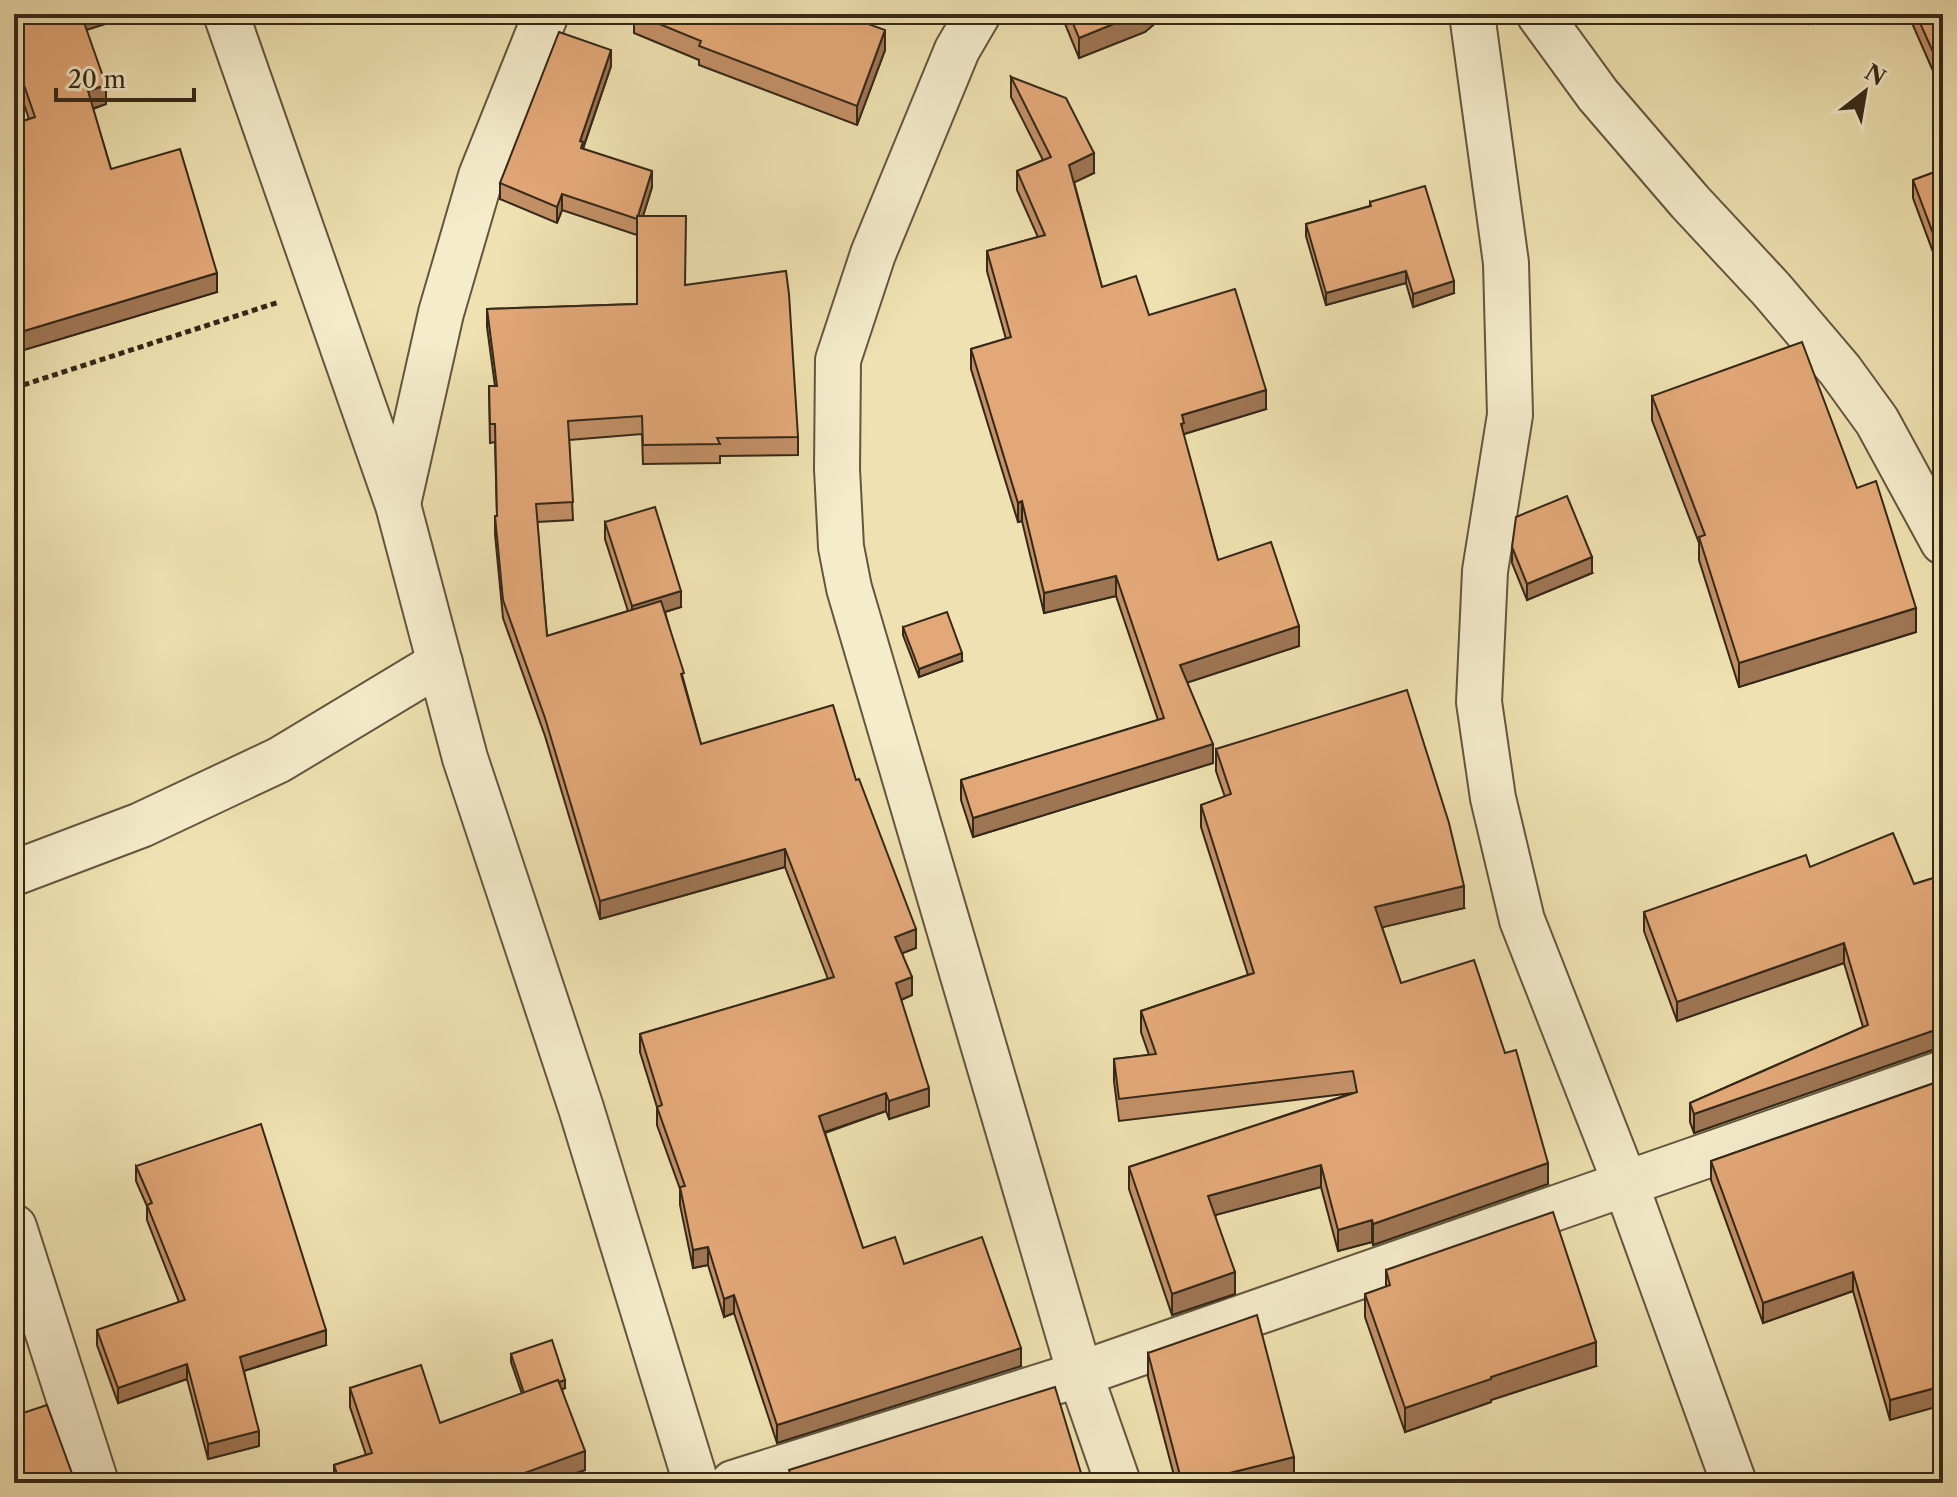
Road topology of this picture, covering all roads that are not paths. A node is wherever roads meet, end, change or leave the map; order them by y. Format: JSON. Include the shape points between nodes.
{"nodes":[{"id":1,"x":226,"y":14,"type":"edge"},
{"id":2,"x":546,"y":14,"type":"edge"},
{"id":3,"x":978,"y":14,"type":"edge"},
{"id":4,"x":1472,"y":14,"type":"edge"},
{"id":5,"x":1539,"y":14,"type":"edge"},
{"id":6,"x":398,"y":505,"type":"junction"},
{"id":7,"x":1943,"y":542,"type":"edge"},
{"id":8,"x":440,"y":663,"type":"junction"},
{"id":9,"x":14,"y":873,"type":"edge"},
{"id":10,"x":1943,"y":1073,"type":"edge"},
{"id":11,"x":1626,"y":1185,"type":"junction"},
{"id":12,"x":14,"y":1227,"type":"edge"},
{"id":13,"x":1080,"y":1374,"type":"junction"},
{"id":14,"x":96,"y":1483,"type":"edge"},
{"id":15,"x":696,"y":1483,"type":"edge"},
{"id":16,"x":733,"y":1483,"type":"edge"},
{"id":17,"x":1118,"y":1483,"type":"edge"},
{"id":18,"x":1734,"y":1483,"type":"edge"}],
"edges":[{"from":1,"to":6,"type":"street"},
{"from":2,"to":6,"type":"street","via":[[481,176],[441,313]]},
{"from":3,"to":13,"type":"street","via":[[957,50],[873,254],[838,360],[841,547]]},
{"from":4,"to":11,"type":"street","via":[[1506,263],[1510,415],[1485,571],[1479,702],[1493,798],[1522,920]]},
{"from":5,"to":7,"type":"street","via":[[1598,95],[1840,370],[1877,421]]},
{"from":6,"to":8,"type":"street"},
{"from":8,"to":9,"type":"street","via":[[279,760],[141,825]]},
{"from":8,"to":15,"type":"street","via":[[465,758],[581,1108]]},
{"from":10,"to":11,"type":"street"},
{"from":11,"to":13,"type":"street"},
{"from":11,"to":18,"type":"street"},
{"from":12,"to":14,"type":"street"},
{"from":13,"to":16,"type":"street"},
{"from":13,"to":17,"type":"street"}]}
